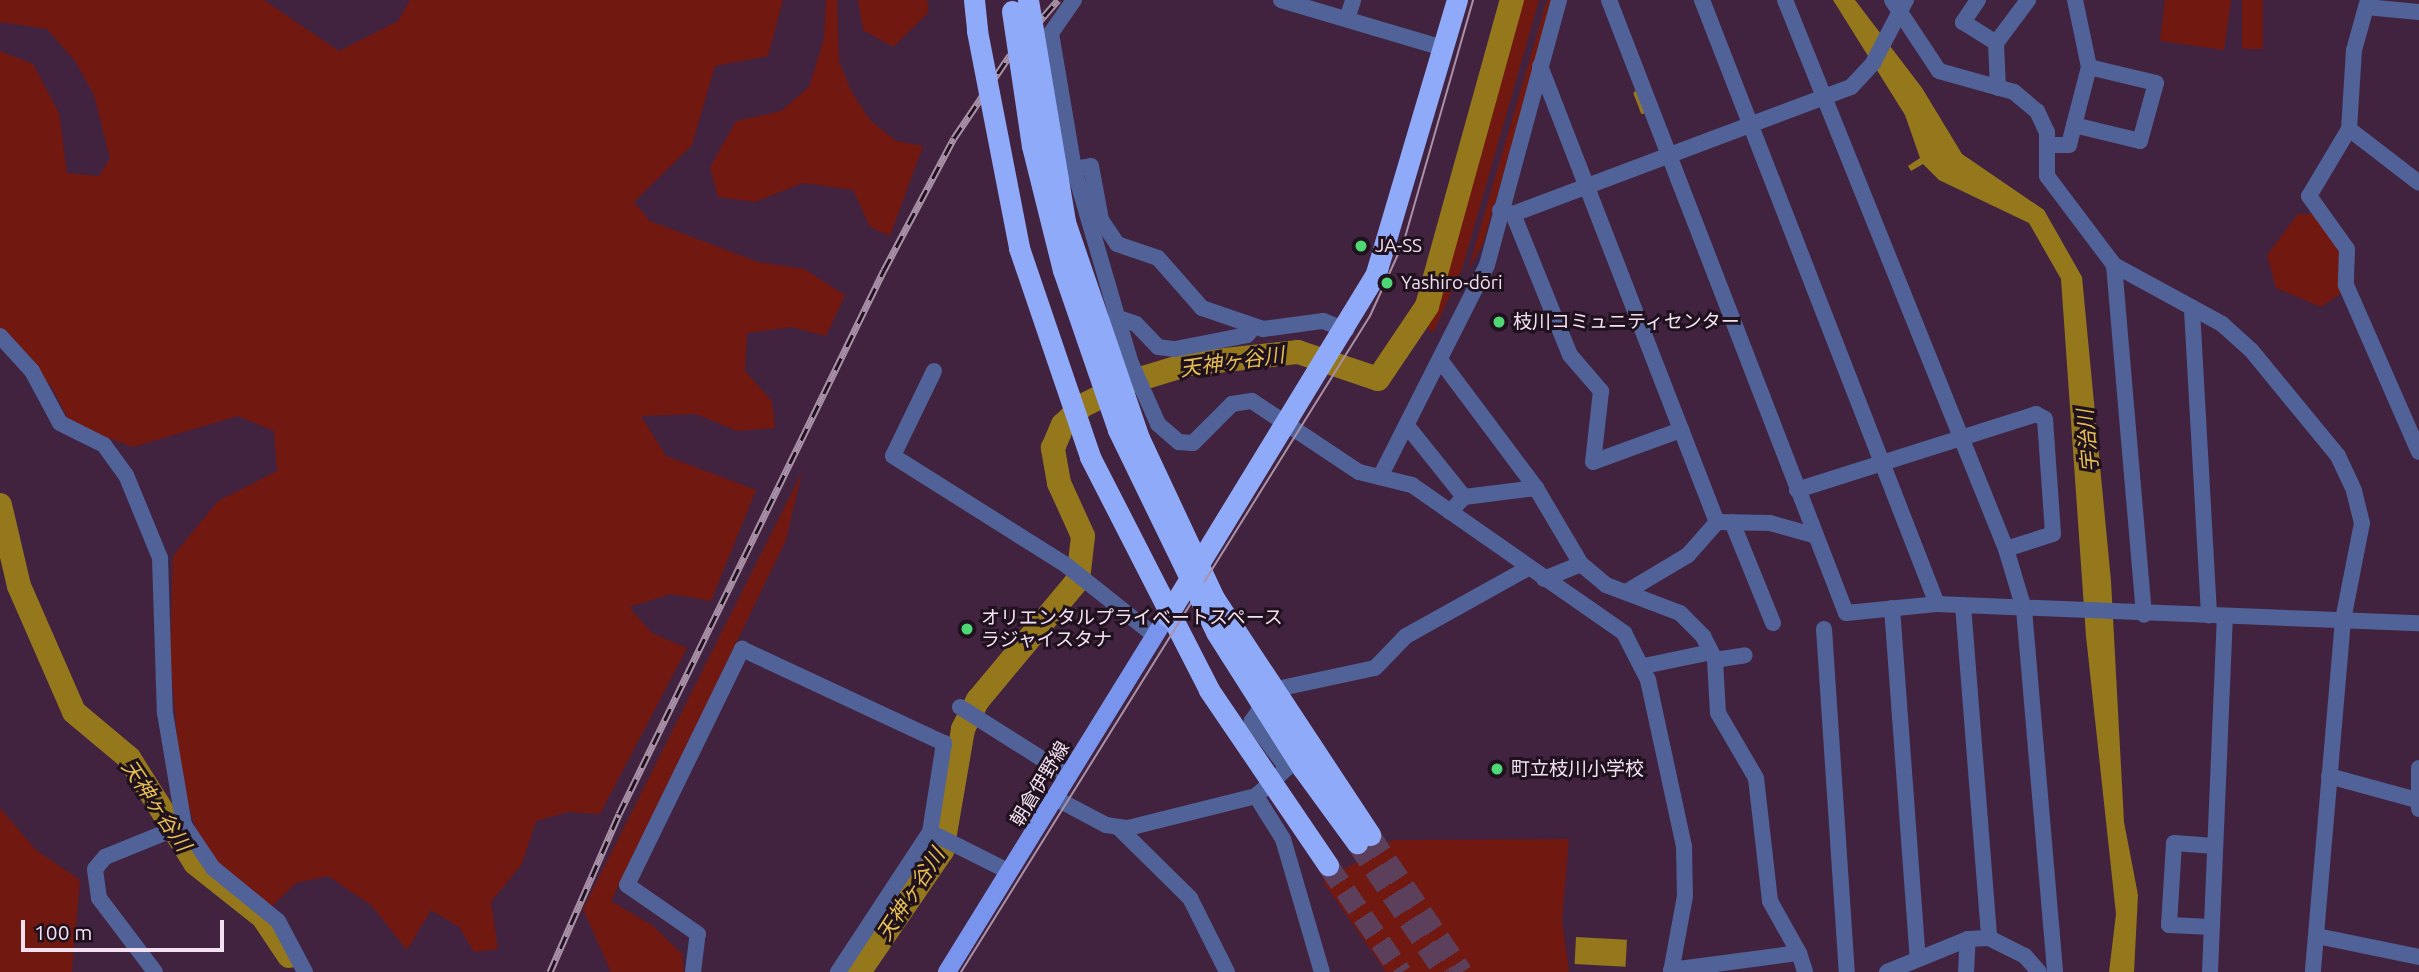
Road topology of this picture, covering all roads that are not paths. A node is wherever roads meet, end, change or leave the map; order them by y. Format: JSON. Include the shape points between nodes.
{"nodes":[{"id":1,"x":974,"y":0,"type":"edge"},
{"id":2,"x":1074,"y":0,"type":"edge"},
{"id":3,"x":1281,"y":0,"type":"edge"},
{"id":4,"x":1353,"y":0,"type":"edge"},
{"id":5,"x":1457,"y":0,"type":"edge"},
{"id":6,"x":1559,"y":0,"type":"edge"},
{"id":7,"x":1609,"y":0,"type":"edge"},
{"id":8,"x":1702,"y":0,"type":"edge"},
{"id":9,"x":1785,"y":0,"type":"edge"},
{"id":10,"x":1892,"y":0,"type":"edge"},
{"id":11,"x":1906,"y":0,"type":"edge"},
{"id":12,"x":1978,"y":0,"type":"edge"},
{"id":13,"x":2028,"y":0,"type":"edge"},
{"id":14,"x":2076,"y":0,"type":"edge"},
{"id":15,"x":2367,"y":3,"type":"edge"},
{"id":16,"x":1017,"y":4,"type":"edge"},
{"id":17,"x":2419,"y":12,"type":"edge"},
{"id":18,"x":1347,"y":19,"type":"junction"},
{"id":19,"x":1897,"y":21,"type":"junction"},
{"id":20,"x":1996,"y":43,"type":"junction"},
{"id":21,"x":1443,"y":48,"type":"junction"},
{"id":22,"x":1540,"y":66,"type":"junction"},
{"id":23,"x":2089,"y":67,"type":"junction"},
{"id":24,"x":1998,"y":88,"type":"junction"},
{"id":25,"x":1824,"y":99,"type":"junction"},
{"id":26,"x":2074,"y":125,"type":"junction"},
{"id":27,"x":1751,"y":127,"type":"junction"},
{"id":28,"x":2349,"y":129,"type":"junction"},
{"id":29,"x":2047,"y":145,"type":"junction"},
{"id":30,"x":1667,"y":157,"type":"junction"},
{"id":31,"x":1074,"y":169,"type":"junction"},
{"id":32,"x":2419,"y":183,"type":"edge"},
{"id":33,"x":1584,"y":186,"type":"junction"},
{"id":34,"x":1507,"y":212,"type":"junction"},
{"id":35,"x":1122,"y":246,"type":"junction"},
{"id":36,"x":1102,"y":263,"type":"junction"},
{"id":37,"x":2114,"y":265,"type":"junction"},
{"id":38,"x":2192,"y":310,"type":"junction"},
{"id":39,"x":1116,"y":317,"type":"junction"},
{"id":40,"x":1254,"y":327,"type":"junction"},
{"id":41,"x":0,"y":336,"type":"edge"},
{"id":42,"x":1342,"y":336,"type":"junction"},
{"id":43,"x":1441,"y":361,"type":"junction"},
{"id":44,"x":934,"y":371,"type":"dead end"},
{"id":45,"x":1287,"y":419,"type":"junction"},
{"id":46,"x":1408,"y":427,"type":"junction"},
{"id":47,"x":1681,"y":430,"type":"junction"},
{"id":48,"x":1960,"y":438,"type":"junction"},
{"id":49,"x":2419,"y":452,"type":"edge"},
{"id":50,"x":1881,"y":464,"type":"junction"},
{"id":51,"x":1380,"y":477,"type":"junction"},
{"id":52,"x":1536,"y":488,"type":"junction"},
{"id":53,"x":1797,"y":490,"type":"junction"},
{"id":54,"x":1464,"y":497,"type":"junction"},
{"id":55,"x":1450,"y":512,"type":"junction"},
{"id":56,"x":1725,"y":522,"type":"junction"},
{"id":57,"x":1813,"y":535,"type":"junction"},
{"id":58,"x":2006,"y":549,"type":"junction"},
{"id":59,"x":1581,"y":564,"type":"junction"},
{"id":60,"x":1198,"y":568,"type":"junction"},
{"id":61,"x":1528,"y":568,"type":"junction"},
{"id":62,"x":1544,"y":579,"type":"junction"},
{"id":63,"x":1626,"y":592,"type":"junction"},
{"id":64,"x":1937,"y":604,"type":"junction"},
{"id":65,"x":1963,"y":605,"type":"junction"},
{"id":66,"x":1892,"y":608,"type":"junction"},
{"id":67,"x":2024,"y":609,"type":"junction"},
{"id":68,"x":2137,"y":615,"type":"junction"},
{"id":69,"x":1167,"y":616,"type":"junction"},
{"id":70,"x":2217,"y":616,"type":"junction"},
{"id":71,"x":2343,"y":620,"type":"junction"},
{"id":72,"x":1773,"y":623,"type":"dead end"},
{"id":73,"x":2419,"y":623,"type":"edge"},
{"id":74,"x":1824,"y":629,"type":"dead end"},
{"id":75,"x":1155,"y":636,"type":"junction"},
{"id":76,"x":1745,"y":655,"type":"dead end"},
{"id":77,"x":1713,"y":656,"type":"junction"},
{"id":78,"x":1643,"y":666,"type":"junction"},
{"id":79,"x":1272,"y":690,"type":"junction"},
{"id":80,"x":961,"y":708,"type":"dead end"},
{"id":81,"x":2419,"y":768,"type":"edge"},
{"id":82,"x":1069,"y":776,"type":"junction"},
{"id":83,"x":2329,"y":776,"type":"junction"},
{"id":84,"x":1264,"y":790,"type":"junction"},
{"id":85,"x":1055,"y":798,"type":"junction"},
{"id":86,"x":2418,"y":805,"type":"edge"},
{"id":87,"x":177,"y":828,"type":"junction"},
{"id":88,"x":1119,"y":828,"type":"junction"},
{"id":89,"x":933,"y":833,"type":"junction"},
{"id":90,"x":2216,"y":846,"type":"junction"},
{"id":91,"x":1328,"y":865,"type":"tunnel mouth"},
{"id":92,"x":1010,"y":872,"type":"junction"},
{"id":93,"x":2212,"y":927,"type":"junction"},
{"id":94,"x":2317,"y":936,"type":"junction"},
{"id":95,"x":1968,"y":939,"type":"junction"},
{"id":96,"x":1989,"y":939,"type":"junction"},
{"id":97,"x":1798,"y":953,"type":"junction"},
{"id":98,"x":2419,"y":957,"type":"edge"},
{"id":99,"x":1918,"y":958,"type":"junction"},
{"id":100,"x":1671,"y":971,"type":"edge"},
{"id":101,"x":155,"y":972,"type":"edge"},
{"id":102,"x":304,"y":972,"type":"edge"},
{"id":103,"x":693,"y":972,"type":"edge"},
{"id":104,"x":838,"y":972,"type":"edge"},
{"id":105,"x":947,"y":972,"type":"edge"},
{"id":106,"x":1227,"y":972,"type":"edge"},
{"id":107,"x":1322,"y":972,"type":"edge"},
{"id":108,"x":1805,"y":972,"type":"edge"},
{"id":109,"x":1847,"y":972,"type":"edge"},
{"id":110,"x":1887,"y":972,"type":"edge"},
{"id":111,"x":1966,"y":972,"type":"edge"},
{"id":112,"x":2039,"y":972,"type":"edge"},
{"id":113,"x":2055,"y":972,"type":"edge"},
{"id":114,"x":2210,"y":972,"type":"edge"},
{"id":115,"x":2313,"y":972,"type":"edge"}],
"edges":[{"from":1,"to":69,"type":"highway","bridge":true,"via":[[1019,248],[1090,457]]},
{"from":2,"to":31,"type":"street","via":[[1051,33]]},
{"from":3,"to":18,"type":"street"},
{"from":4,"to":18,"type":"street"},
{"from":5,"to":21,"type":"highway"},
{"from":6,"to":22,"type":"street"},
{"from":7,"to":30,"type":"street"},
{"from":8,"to":27,"type":"street"},
{"from":9,"to":25,"type":"street"},
{"from":10,"to":19,"type":"street"},
{"from":11,"to":19,"type":"street"},
{"from":12,"to":20,"type":"street","via":[[1963,22]]},
{"from":13,"to":20,"type":"street"},
{"from":14,"to":23,"type":"street"},
{"from":15,"to":17,"type":"street"},
{"from":15,"to":28,"type":"street","via":[[2354,50]]},
{"from":16,"to":60,"type":"highway","bridge":true,"via":[[1065,222],[1139,438]]},
{"from":16,"to":79,"type":"highway","bridge":true,"via":[[1046,205],[1118,430],[1216,632],[1303,769],[1363,839]]},
{"from":18,"to":21,"type":"street"},
{"from":19,"to":24,"type":"street","via":[[1939,71]]},
{"from":19,"to":25,"type":"street","via":[[1854,84]]},
{"from":20,"to":24,"type":"street"},
{"from":21,"to":42,"type":"highway","via":[[1396,222]]},
{"from":22,"to":33,"type":"street"},
{"from":22,"to":34,"type":"street"},
{"from":23,"to":26,"type":"street"},
{"from":23,"to":26,"type":"street","via":[[2156,83],[2140,141]]},
{"from":24,"to":29,"type":"street","via":[[2014,92],[2037,111]]},
{"from":25,"to":27,"type":"street"},
{"from":25,"to":48,"type":"street"},
{"from":26,"to":29,"type":"street","via":[[2068,145]]},
{"from":27,"to":30,"type":"street"},
{"from":27,"to":50,"type":"street"},
{"from":28,"to":32,"type":"street"},
{"from":28,"to":49,"type":"street","via":[[2309,196],[2347,249],[2347,285]]},
{"from":29,"to":37,"type":"street","via":[[2047,176]]},
{"from":30,"to":33,"type":"street"},
{"from":30,"to":53,"type":"street"},
{"from":31,"to":35,"type":"street","via":[[1091,166],[1101,220]]},
{"from":31,"to":36,"type":"street"},
{"from":33,"to":34,"type":"street"},
{"from":33,"to":47,"type":"street"},
{"from":34,"to":43,"type":"street","via":[[1478,287]]},
{"from":34,"to":47,"type":"street","via":[[1570,355],[1601,391],[1593,462]]},
{"from":35,"to":36,"type":"street"},
{"from":35,"to":40,"type":"street","via":[[1158,258],[1202,308]]},
{"from":36,"to":39,"type":"street"},
{"from":37,"to":38,"type":"street"},
{"from":37,"to":68,"type":"street"},
{"from":38,"to":70,"type":"street"},
{"from":38,"to":71,"type":"street","via":[[2222,324],[2251,350],[2338,456],[2362,523]]},
{"from":39,"to":40,"type":"street","via":[[1136,324],[1158,347],[1175,349],[1247,335]]},
{"from":39,"to":45,"type":"street","via":[[1158,424],[1185,444],[1201,439],[1222,412],[1242,400]]},
{"from":40,"to":42,"type":"street","via":[[1324,321]]},
{"from":41,"to":87,"type":"street","via":[[32,371],[60,423],[104,444],[118,459],[160,558],[165,713]]},
{"from":42,"to":45,"type":"highway"},
{"from":43,"to":46,"type":"street"},
{"from":43,"to":52,"type":"street"},
{"from":44,"to":75,"type":"street","via":[[892,456],[1066,565]]},
{"from":45,"to":51,"type":"street","via":[[1344,464]]},
{"from":45,"to":60,"type":"highway"},
{"from":46,"to":51,"type":"street"},
{"from":46,"to":54,"type":"street"},
{"from":47,"to":56,"type":"street"},
{"from":48,"to":50,"type":"street"},
{"from":48,"to":58,"type":"street"},
{"from":48,"to":58,"type":"street","via":[[2036,414],[2045,419],[2053,534]]},
{"from":50,"to":53,"type":"street"},
{"from":50,"to":64,"type":"street"},
{"from":51,"to":55,"type":"street","via":[[1412,485]]},
{"from":52,"to":54,"type":"street"},
{"from":52,"to":59,"type":"street"},
{"from":53,"to":57,"type":"street"},
{"from":54,"to":55,"type":"street"},
{"from":55,"to":61,"type":"street"},
{"from":56,"to":57,"type":"street","via":[[1770,523]]},
{"from":56,"to":63,"type":"street","via":[[1688,555]]},
{"from":56,"to":72,"type":"street"},
{"from":57,"to":66,"type":"street","via":[[1846,613]]},
{"from":58,"to":67,"type":"street"},
{"from":59,"to":62,"type":"street"},
{"from":59,"to":63,"type":"street"},
{"from":60,"to":69,"type":"highway"},
{"from":60,"to":79,"type":"highway"},
{"from":61,"to":62,"type":"street"},
{"from":61,"to":79,"type":"street","via":[[1406,636],[1375,668]]},
{"from":62,"to":78,"type":"street","via":[[1614,623]]},
{"from":63,"to":77,"type":"street","via":[[1680,613]]},
{"from":64,"to":65,"type":"street"},
{"from":64,"to":66,"type":"street"},
{"from":65,"to":67,"type":"street"},
{"from":65,"to":96,"type":"street"},
{"from":66,"to":99,"type":"street"},
{"from":67,"to":68,"type":"street"},
{"from":67,"to":113,"type":"street"},
{"from":68,"to":70,"type":"street"},
{"from":69,"to":75,"type":"main road","name":"朝倉伊野線"},
{"from":69,"to":84,"type":"highway"},
{"from":70,"to":71,"type":"street"},
{"from":70,"to":90,"type":"street"},
{"from":71,"to":73,"type":"street"},
{"from":71,"to":83,"type":"street"},
{"from":74,"to":109,"type":"street"},
{"from":75,"to":82,"type":"main road","name":"朝倉伊野線"},
{"from":76,"to":77,"type":"street"},
{"from":77,"to":78,"type":"street"},
{"from":77,"to":97,"type":"street","via":[[1718,713],[1756,778],[1770,901]]},
{"from":78,"to":100,"type":"street","via":[[1684,846],[1685,896]]},
{"from":79,"to":84,"type":"street","via":[[1252,716],[1286,764]]},
{"from":80,"to":82,"type":"street"},
{"from":81,"to":86,"type":"street"},
{"from":82,"to":85,"type":"main road","name":"朝倉伊野線"},
{"from":83,"to":86,"type":"street"},
{"from":83,"to":94,"type":"street"},
{"from":84,"to":88,"type":"street"},
{"from":84,"to":91,"type":"highway"},
{"from":84,"to":107,"type":"street"},
{"from":85,"to":88,"type":"street"},
{"from":85,"to":92,"type":"main road","name":"朝倉伊野線"},
{"from":87,"to":101,"type":"street","via":[[105,857],[93,880],[99,898]]},
{"from":87,"to":102,"type":"street","via":[[213,868],[278,921]]},
{"from":88,"to":106,"type":"street","via":[[1190,898]]},
{"from":89,"to":92,"type":"street"},
{"from":89,"to":103,"type":"street","via":[[944,743],[742,649],[628,885],[698,934]]},
{"from":89,"to":104,"type":"street"},
{"from":90,"to":93,"type":"street"},
{"from":90,"to":93,"type":"street","via":[[2174,843],[2169,925]]},
{"from":92,"to":105,"type":"main road","name":"朝倉伊野線"},
{"from":93,"to":114,"type":"street"},
{"from":94,"to":98,"type":"street"},
{"from":94,"to":115,"type":"street"},
{"from":95,"to":96,"type":"street"},
{"from":95,"to":99,"type":"street"},
{"from":95,"to":111,"type":"street"},
{"from":96,"to":112,"type":"street","via":[[2025,956]]},
{"from":97,"to":100,"type":"street"},
{"from":97,"to":108,"type":"street"},
{"from":99,"to":110,"type":"street"}]}
